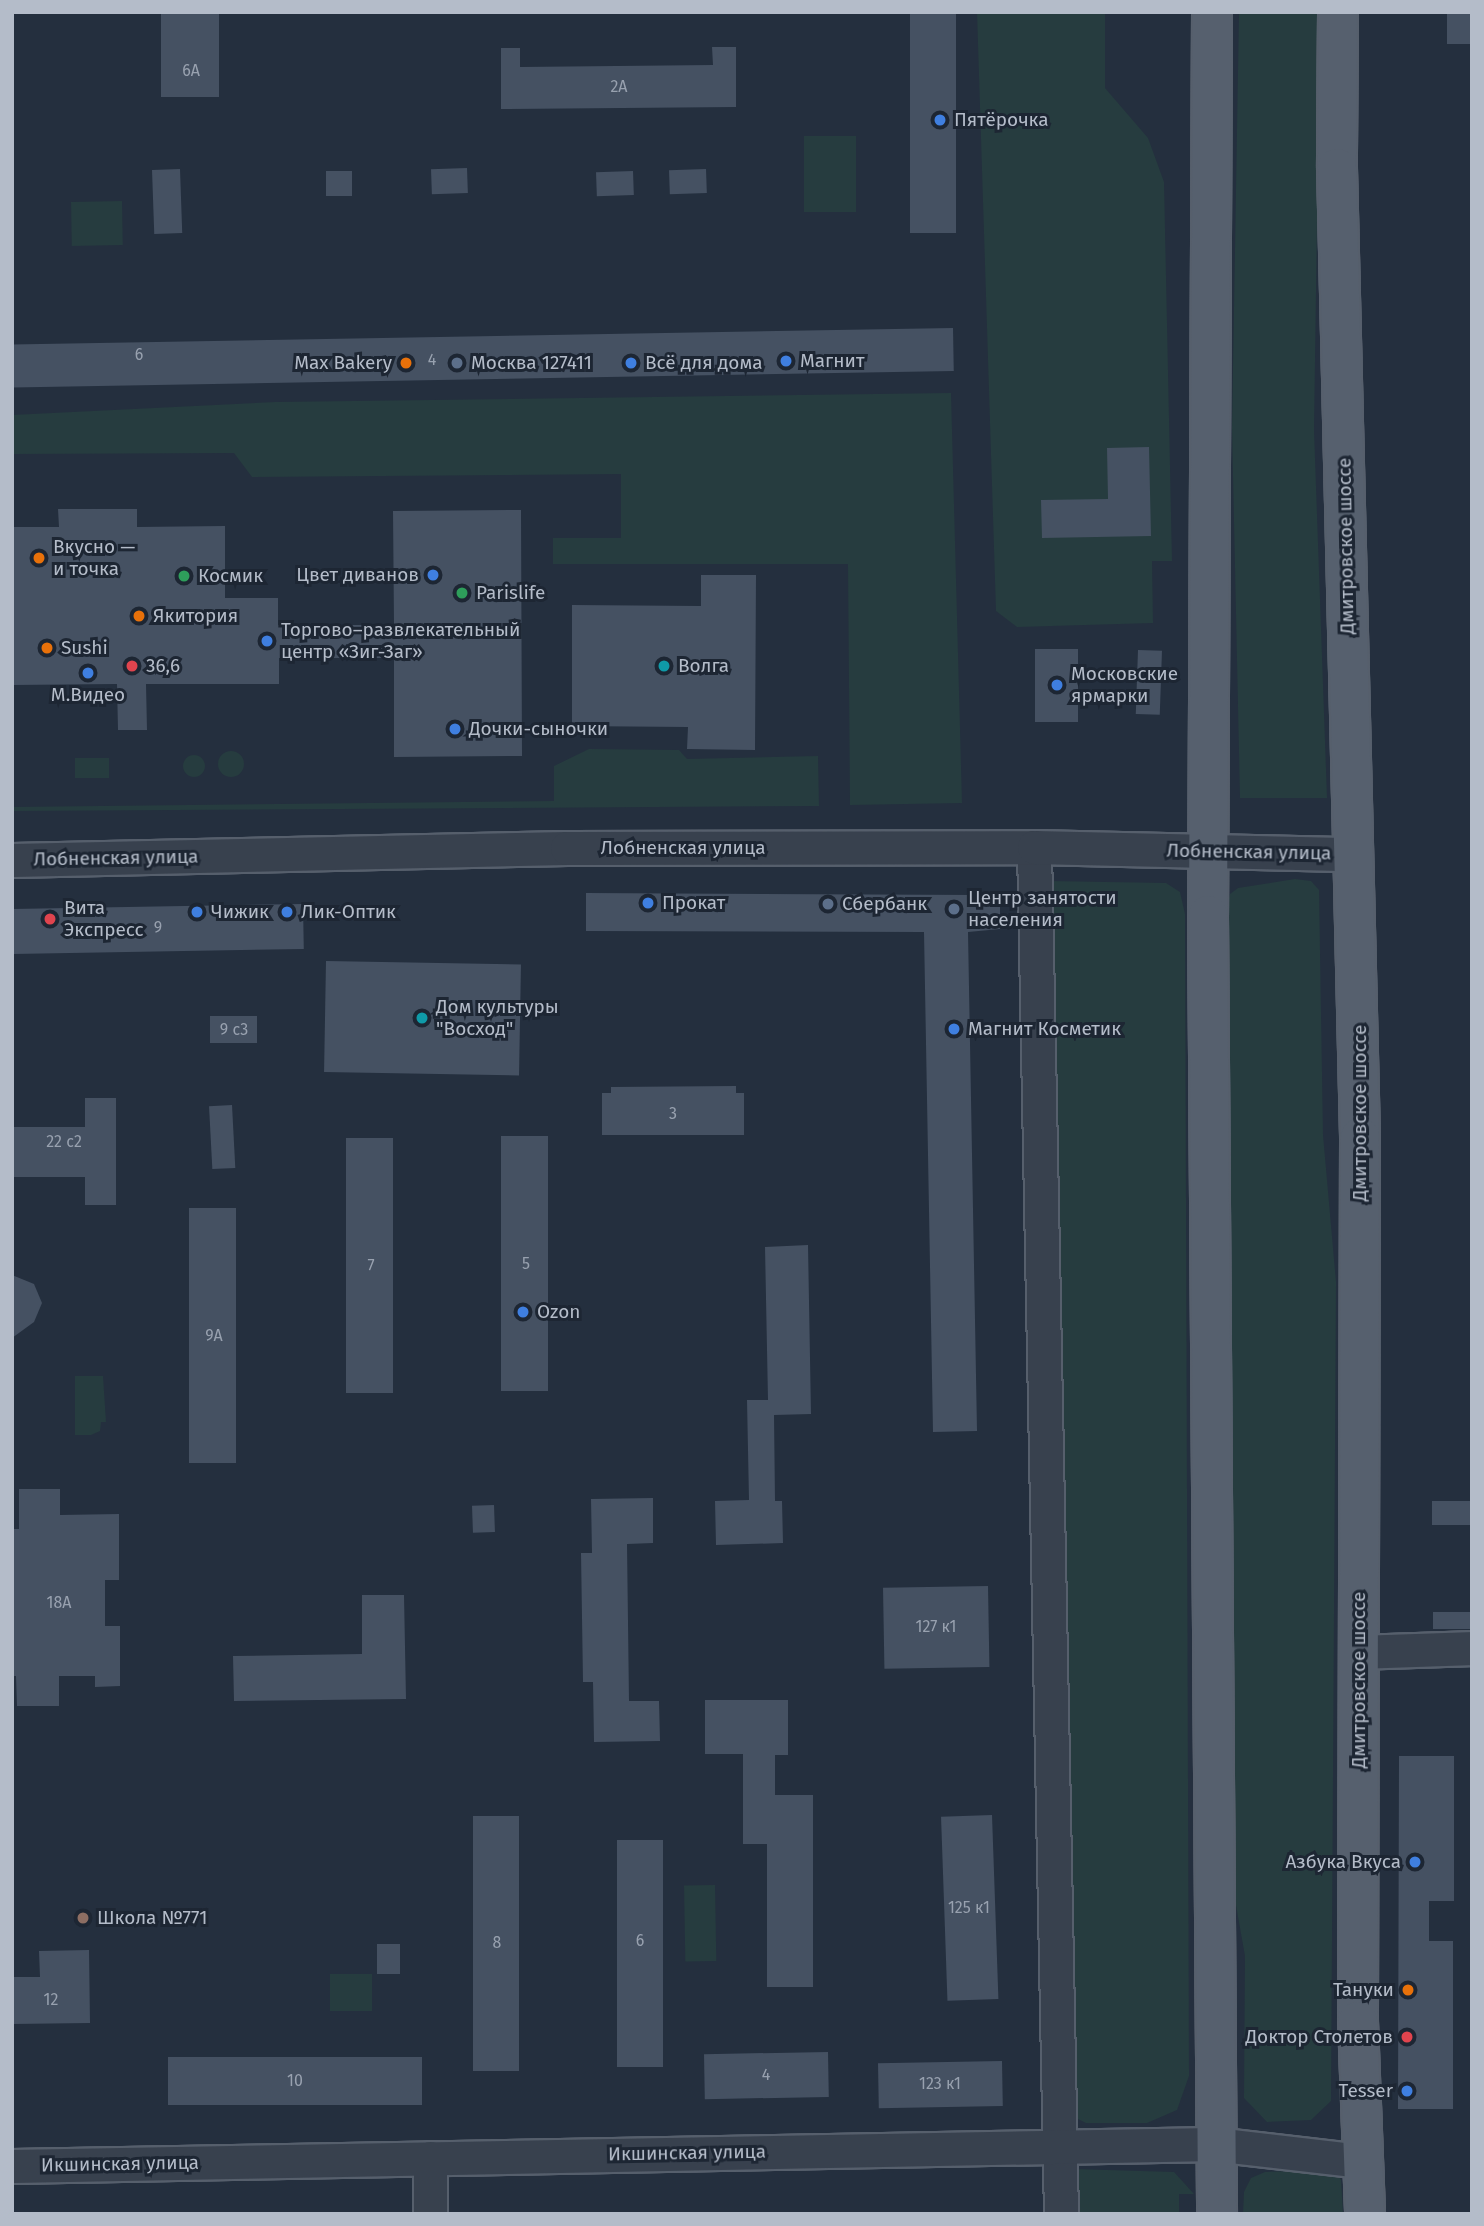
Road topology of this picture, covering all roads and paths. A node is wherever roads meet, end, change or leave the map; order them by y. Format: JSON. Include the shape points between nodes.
{"nodes":[{"id":1,"x":1212,"y":12,"type":"edge"},
{"id":2,"x":1338,"y":12,"type":"edge"},
{"id":3,"x":1034,"y":848,"type":"junction"},
{"id":4,"x":1208,"y":851,"type":"junction"},
{"id":5,"x":1353,"y":854,"type":"junction"},
{"id":6,"x":12,"y":860,"type":"edge"},
{"id":7,"x":1472,"y":1648,"type":"edge"},
{"id":8,"x":1359,"y":1652,"type":"junction"},
{"id":9,"x":1214,"y":2144,"type":"junction"},
{"id":10,"x":1059,"y":2147,"type":"junction"},
{"id":11,"x":430,"y":2158,"type":"junction"},
{"id":12,"x":1360,"y":2161,"type":"junction"},
{"id":13,"x":12,"y":2166,"type":"edge"},
{"id":14,"x":430,"y":2214,"type":"edge"},
{"id":15,"x":1061,"y":2214,"type":"edge"},
{"id":16,"x":1217,"y":2214,"type":"edge"},
{"id":17,"x":1365,"y":2214,"type":"edge"}],
"edges":[{"from":1,"to":4,"type":"main road"},
{"from":2,"to":5,"type":"main road","name":"Дмитровское шоссе"},
{"from":3,"to":4,"type":"street","name":"Лобненская улица"},
{"from":3,"to":6,"type":"street","name":"Лобненская улица","via":[[567,848]]},
{"from":3,"to":10,"type":"street","via":[[1053,1649]]},
{"from":4,"to":5,"type":"street","name":"Лобненская улица"},
{"from":4,"to":9,"type":"main road"},
{"from":5,"to":8,"type":"main road","name":"Дмитровское шоссе","via":[[1360,1136]]},
{"from":7,"to":8,"type":"street"},
{"from":8,"to":12,"type":"main road","name":"Дмитровское шоссе"},
{"from":9,"to":10,"type":"street","name":"Икшинская улица"},
{"from":9,"to":12,"type":"street","name":"Икшинская улица"},
{"from":9,"to":16,"type":"main road"},
{"from":10,"to":11,"type":"street","name":"Икшинская улица"},
{"from":10,"to":15,"type":"street"},
{"from":11,"to":13,"type":"street","name":"Икшинская улица"},
{"from":11,"to":14,"type":"street"},
{"from":12,"to":17,"type":"main road","name":"Дмитровское шоссе"}]}
